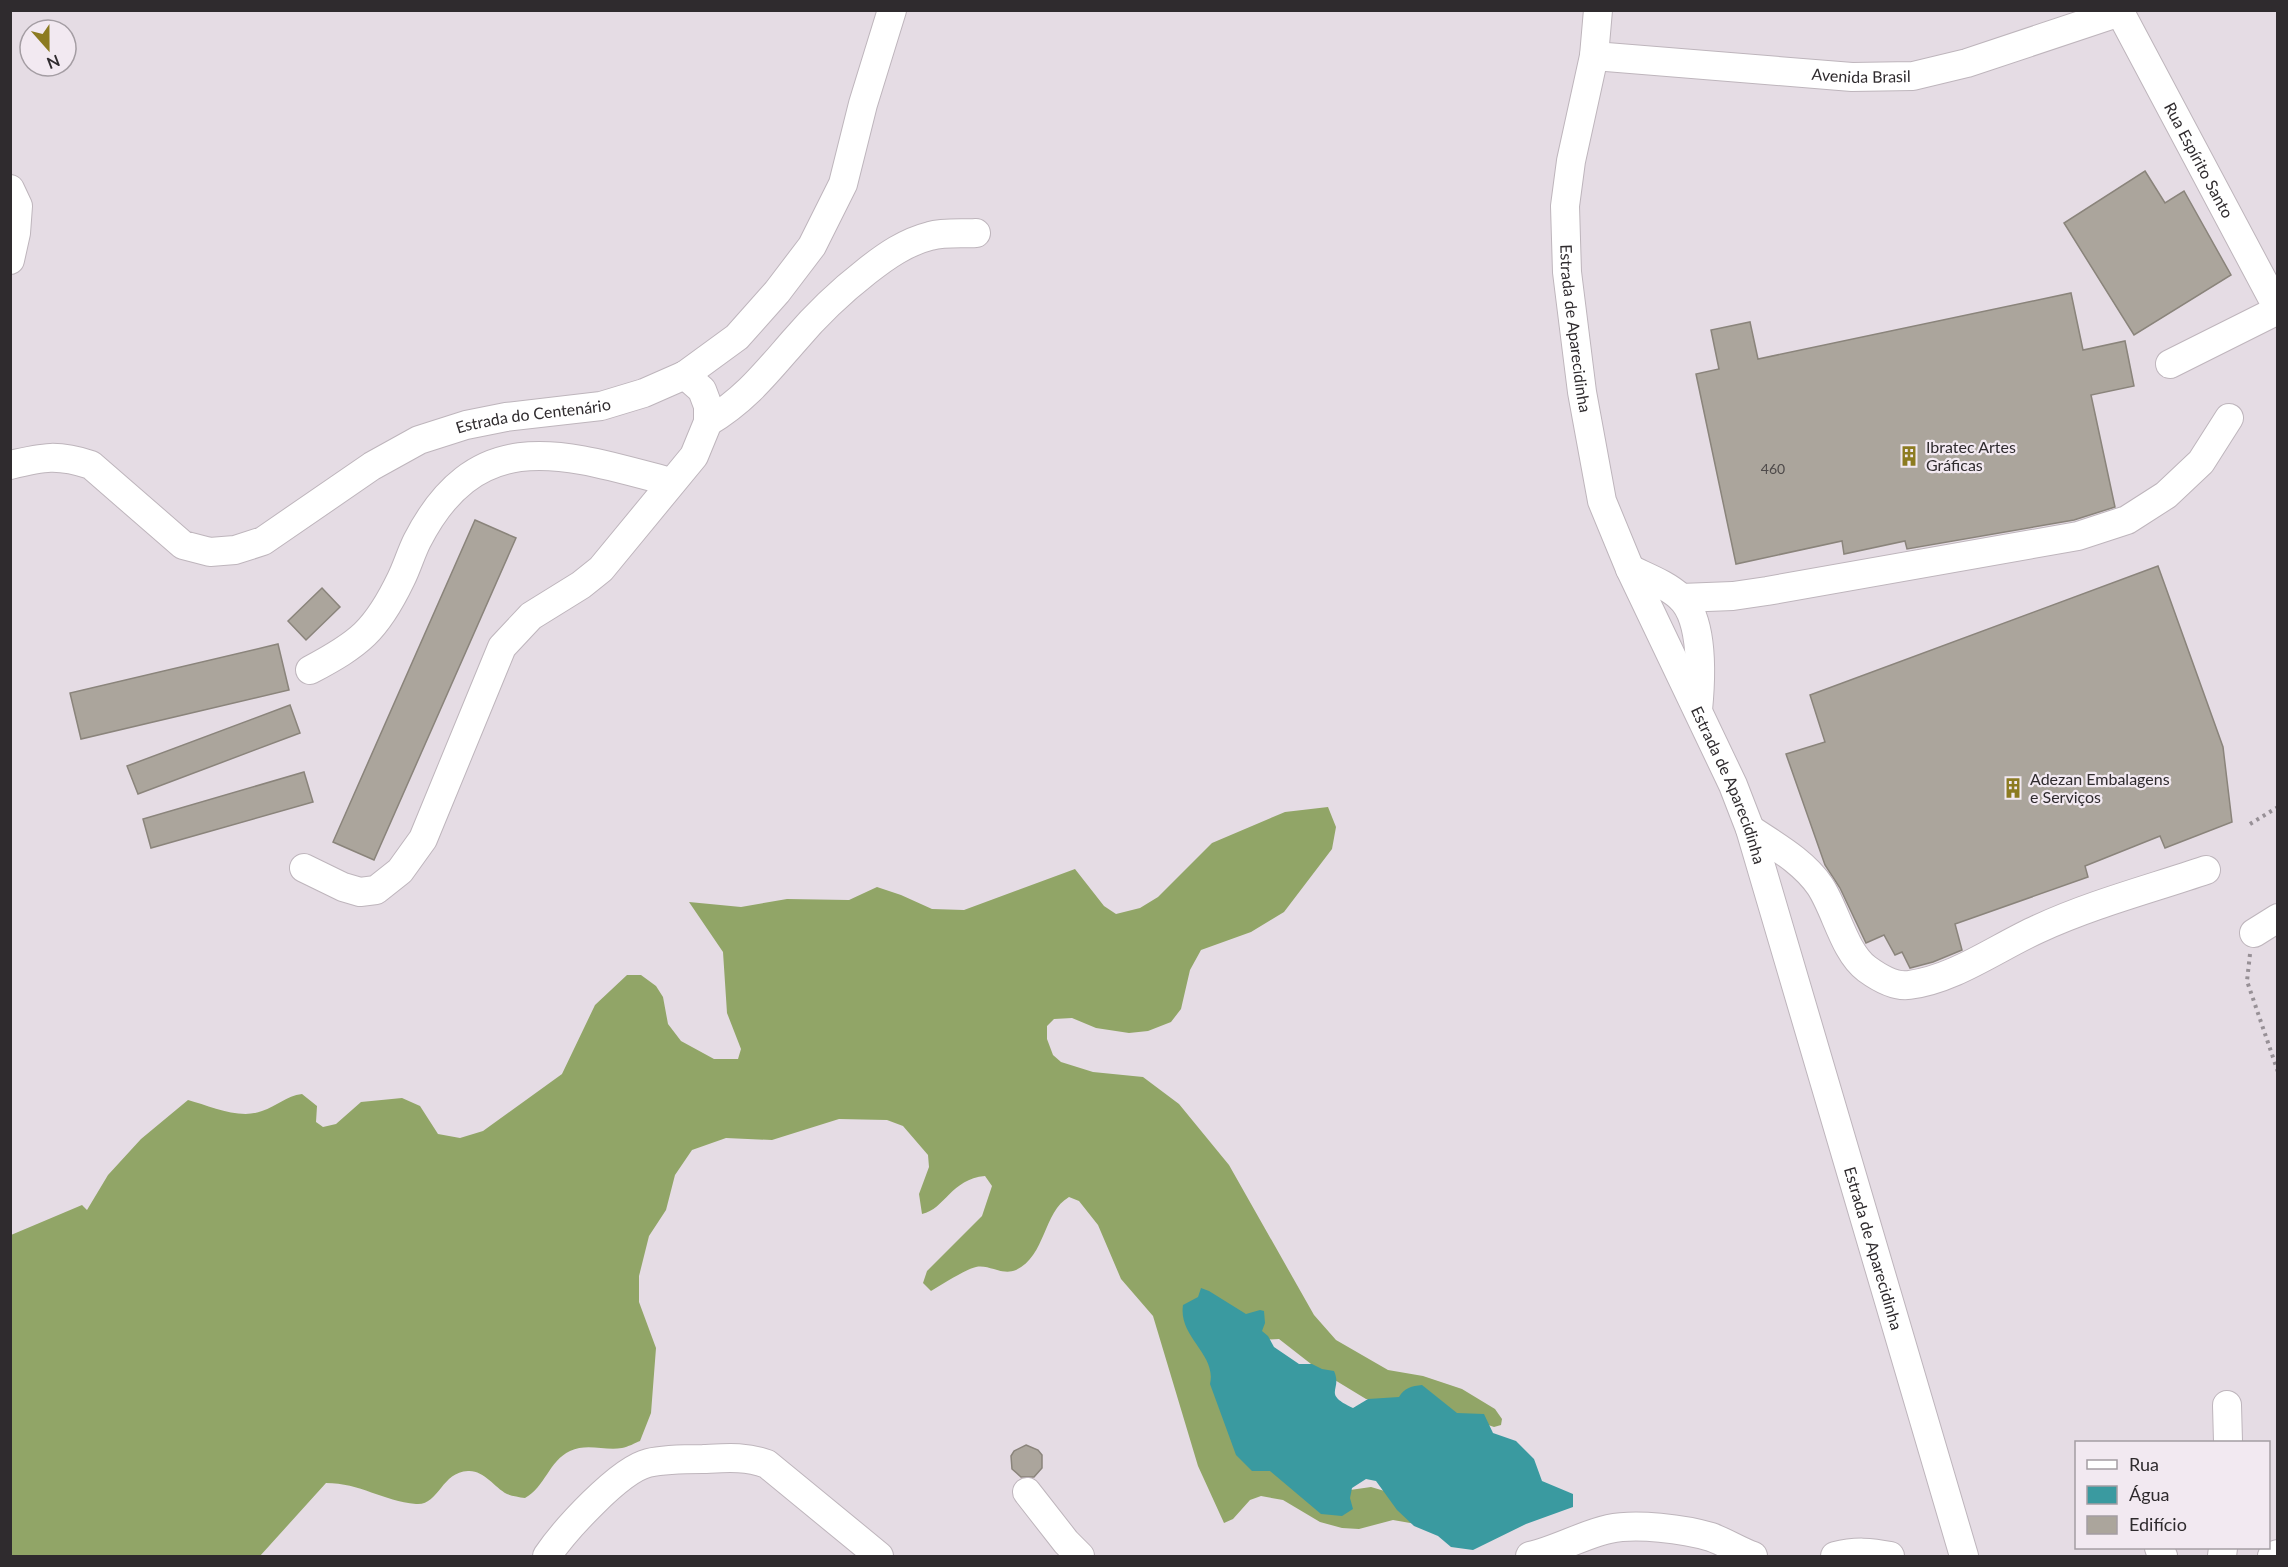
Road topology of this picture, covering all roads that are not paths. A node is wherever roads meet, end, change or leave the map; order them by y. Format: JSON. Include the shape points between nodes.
{"nodes":[{"id":1,"x":892,"y":10,"type":"edge"},
{"id":2,"x":1598,"y":10,"type":"edge"},
{"id":3,"x":2120,"y":11,"type":"edge"},
{"id":4,"x":1594,"y":56,"type":"junction"},
{"id":5,"x":10,"y":189,"type":"edge"},
{"id":6,"x":976,"y":233,"type":"dead end"},
{"id":7,"x":10,"y":260,"type":"edge"},
{"id":8,"x":2277,"y":309,"type":"edge"},
{"id":9,"x":2170,"y":364,"type":"dead end"},
{"id":10,"x":685,"y":375,"type":"junction"},
{"id":11,"x":2229,"y":418,"type":"dead end"},
{"id":12,"x":708,"y":422,"type":"junction"},
{"id":13,"x":10,"y":465,"type":"edge"},
{"id":14,"x":671,"y":482,"type":"junction"},
{"id":15,"x":1630,"y":569,"type":"junction"},
{"id":16,"x":1681,"y":598,"type":"junction"},
{"id":17,"x":310,"y":670,"type":"dead end"},
{"id":18,"x":1698,"y":713,"type":"junction"},
{"id":19,"x":1750,"y":829,"type":"junction"},
{"id":20,"x":304,"y":868,"type":"dead end"},
{"id":21,"x":2206,"y":870,"type":"dead end"},
{"id":22,"x":2227,"y":1405,"type":"dead end"},
{"id":23,"x":2228,"y":1441,"type":"edge"},
{"id":24,"x":1027,"y":1492,"type":"dead end"},
{"id":25,"x":2277,"y":1554,"type":"edge"},
{"id":26,"x":547,"y":1557,"type":"edge"},
{"id":27,"x":879,"y":1557,"type":"edge"},
{"id":28,"x":1080,"y":1557,"type":"edge"},
{"id":29,"x":1530,"y":1557,"type":"edge"},
{"id":30,"x":1753,"y":1557,"type":"edge"},
{"id":31,"x":1835,"y":1557,"type":"edge"},
{"id":32,"x":1890,"y":1557,"type":"edge"},
{"id":33,"x":1964,"y":1557,"type":"edge"},
{"id":34,"x":2272,"y":1557,"type":"edge"}],
"edges":[{"from":1,"to":10,"type":"street","name":"Estrada do Centenário","via":[[843,184],[812,246],[737,337]]},
{"from":2,"to":4,"type":"street","name":"Estrada de Aparecidinha"},
{"from":3,"to":4,"type":"street","name":"Avenida Brasil","via":[[1967,63],[1913,76],[1852,77]]},
{"from":3,"to":8,"type":"street","name":"Rua Espírito Santo"},
{"from":4,"to":15,"type":"street","name":"Estrada de Aparecidinha","via":[[1565,206],[1567,272],[1581,392],[1602,501]]},
{"from":5,"to":7,"type":"street","via":[[18,206]]},
{"from":6,"to":12,"type":"street","via":[[932,236],[903,246],[878,262],[839,293],[746,395]]},
{"from":8,"to":9,"type":"street"},
{"from":10,"to":12,"type":"street","via":[[702,390]]},
{"from":10,"to":13,"type":"street","name":"Estrada do Centenário","via":[[601,406],[506,417],[420,440],[372,466],[263,541],[235,550],[210,552],[183,545],[91,465],[45,456]]},
{"from":11,"to":16,"type":"street","via":[[2201,462],[2166,495],[2127,520],[2078,536],[1767,591]]},
{"from":12,"to":14,"type":"street","via":[[694,456]]},
{"from":14,"to":17,"type":"street","via":[[572,458],[505,459],[484,466],[461,481],[442,502],[417,541],[382,614],[366,634],[347,650]]},
{"from":14,"to":20,"type":"street","via":[[601,569],[531,616],[502,647],[423,839],[400,871],[376,890],[360,892]]},
{"from":15,"to":16,"type":"street"},
{"from":15,"to":18,"type":"street","name":"Estrada de Aparecidinha"},
{"from":16,"to":18,"type":"street","via":[[1696,630],[1701,661]]},
{"from":18,"to":19,"type":"street","name":"Estrada de Aparecidinha"},
{"from":19,"to":21,"type":"street","via":[[1801,864],[1820,886],[1864,968],[1881,979],[1905,986],[1934,980],[2040,928]]},
{"from":19,"to":33,"type":"street","name":"Estrada de Aparecidinha"},
{"from":22,"to":23,"type":"street"},
{"from":24,"to":28,"type":"street"},
{"from":25,"to":34,"type":"street"},
{"from":26,"to":27,"type":"street","via":[[586,1512],[632,1469],[647,1463],[725,1458],[750,1458],[767,1464]]},
{"from":29,"to":30,"type":"street","via":[[1579,1538],[1631,1526],[1712,1537]]},
{"from":31,"to":32,"type":"street","via":[[1871,1552]]}]}
